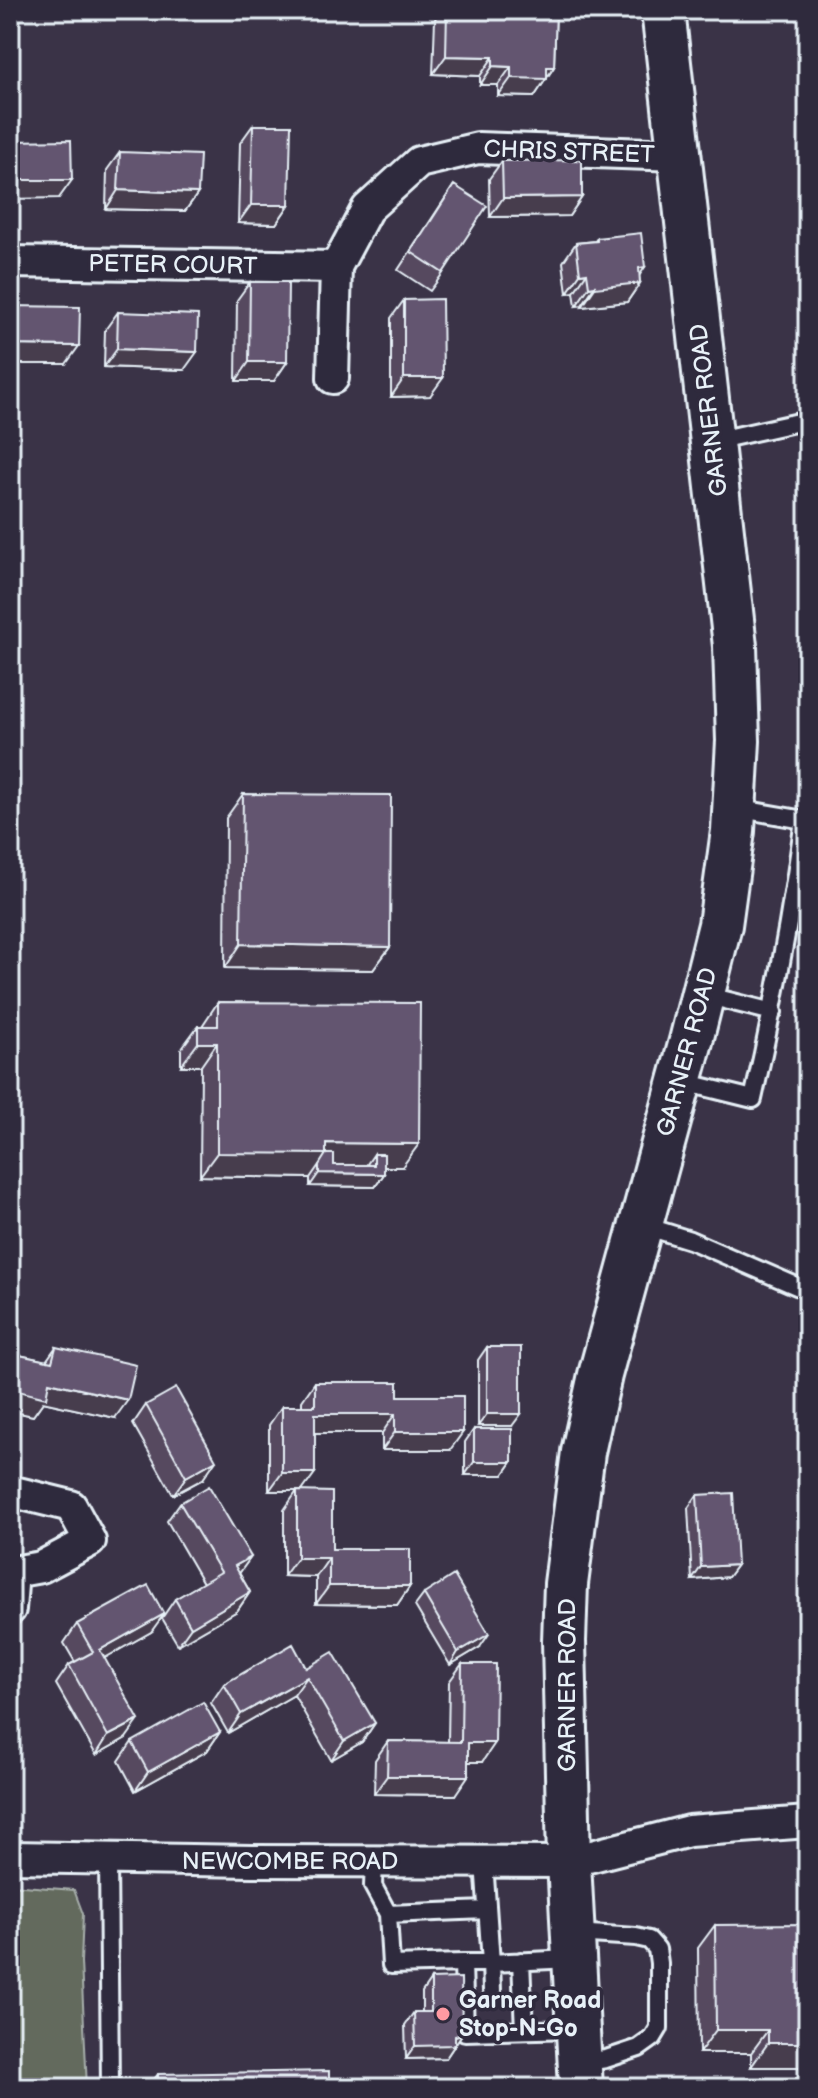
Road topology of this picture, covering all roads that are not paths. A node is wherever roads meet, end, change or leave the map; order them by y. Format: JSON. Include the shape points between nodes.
{"nodes":[{"id":1,"x":663,"y":10,"type":"edge"},
{"id":2,"x":679,"y":155,"type":"junction"},
{"id":3,"x":10,"y":262,"type":"edge"},
{"id":4,"x":336,"y":267,"type":"junction"},
{"id":5,"x":333,"y":378,"type":"dead end"},
{"id":6,"x":808,"y":420,"type":"edge"},
{"id":7,"x":713,"y":442,"type":"junction"},
{"id":8,"x":734,"y":808,"type":"junction"},
{"id":9,"x":806,"y":819,"type":"edge"},
{"id":10,"x":703,"y":994,"type":"junction"},
{"id":11,"x":773,"y":1012,"type":"junction"},
{"id":12,"x":680,"y":1081,"type":"junction"},
{"id":13,"x":640,"y":1224,"type":"junction"},
{"id":14,"x":801,"y":1288,"type":"dead end"},
{"id":15,"x":10,"y":1491,"type":"edge"},
{"id":16,"x":12,"y":1571,"type":"edge"},
{"id":17,"x":10,"y":1609,"type":"edge"},
{"id":18,"x":808,"y":1822,"type":"edge"},
{"id":19,"x":10,"y":1857,"type":"edge"},
{"id":20,"x":108,"y":1858,"type":"junction"},
{"id":21,"x":374,"y":1862,"type":"junction"},
{"id":22,"x":484,"y":1862,"type":"junction"},
{"id":23,"x":569,"y":1862,"type":"junction"},
{"id":24,"x":486,"y":1910,"type":"junction"},
{"id":25,"x":388,"y":1914,"type":"junction"},
{"id":26,"x":574,"y":1946,"type":"junction"},
{"id":27,"x":521,"y":1961,"type":"junction"},
{"id":28,"x":463,"y":1963,"type":"junction"},
{"id":29,"x":491,"y":1963,"type":"junction"},
{"id":30,"x":492,"y":1991,"type":"dead end"},
{"id":31,"x":524,"y":2030,"type":"junction"},
{"id":32,"x":579,"y":2060,"type":"edge"},
{"id":33,"x":110,"y":2088,"type":"edge"}],
"edges":[{"from":1,"to":2,"type":"main road","name":"GARNER ROAD"},
{"from":2,"to":4,"type":"street","name":"CHRIS STREET","via":[[478,148],[419,162],[367,209]]},
{"from":2,"to":7,"type":"main road","name":"GARNER ROAD"},
{"from":3,"to":4,"type":"street","name":"PETER COURT"},
{"from":4,"to":5,"type":"street","name":"CHRIS STREET"},
{"from":6,"to":7,"type":"lane"},
{"from":7,"to":8,"type":"main road","name":"GARNER ROAD","via":[[735,646]]},
{"from":8,"to":9,"type":"lane"},
{"from":8,"to":10,"type":"main road","name":"GARNER ROAD","via":[[720,925]]},
{"from":9,"to":11,"type":"lane"},
{"from":10,"to":11,"type":"lane"},
{"from":10,"to":12,"type":"main road","name":"GARNER ROAD"},
{"from":11,"to":12,"type":"lane","via":[[753,1099]]},
{"from":12,"to":13,"type":"main road","name":"GARNER ROAD"},
{"from":13,"to":14,"type":"lane"},
{"from":13,"to":23,"type":"main road","name":"GARNER ROAD","via":[[583,1452],[566,1584]]},
{"from":15,"to":16,"type":"street","via":[[71,1506],[90,1541],[41,1567]]},
{"from":16,"to":17,"type":"street"},
{"from":18,"to":23,"type":"street","name":"NEWCOMBE ROAD","via":[[689,1831]]},
{"from":19,"to":20,"type":"street","name":"NEWCOMBE ROAD"},
{"from":20,"to":21,"type":"street","name":"NEWCOMBE ROAD"},
{"from":20,"to":33,"type":"lane"},
{"from":21,"to":22,"type":"street","name":"NEWCOMBE ROAD"},
{"from":21,"to":25,"type":"lane","via":[[373,1886]]},
{"from":22,"to":23,"type":"street","name":"NEWCOMBE ROAD"},
{"from":22,"to":24,"type":"lane"},
{"from":23,"to":26,"type":"main road","name":"GARNER ROAD"},
{"from":24,"to":25,"type":"lane"},
{"from":24,"to":29,"type":"lane"},
{"from":25,"to":28,"type":"lane","via":[[391,1965]]},
{"from":26,"to":27,"type":"lane"},
{"from":26,"to":32,"type":"main road","name":"GARNER ROAD"},
{"from":26,"to":32,"type":"lane","via":[[636,1937],[657,1949],[659,1963],[659,2028],[653,2038],[606,2059]]},
{"from":27,"to":29,"type":"lane"},
{"from":27,"to":31,"type":"lane"},
{"from":28,"to":29,"type":"lane"},
{"from":28,"to":31,"type":"lane","via":[[465,2032],[493,2027]]},
{"from":29,"to":30,"type":"lane"},
{"from":31,"to":32,"type":"lane"}]}
